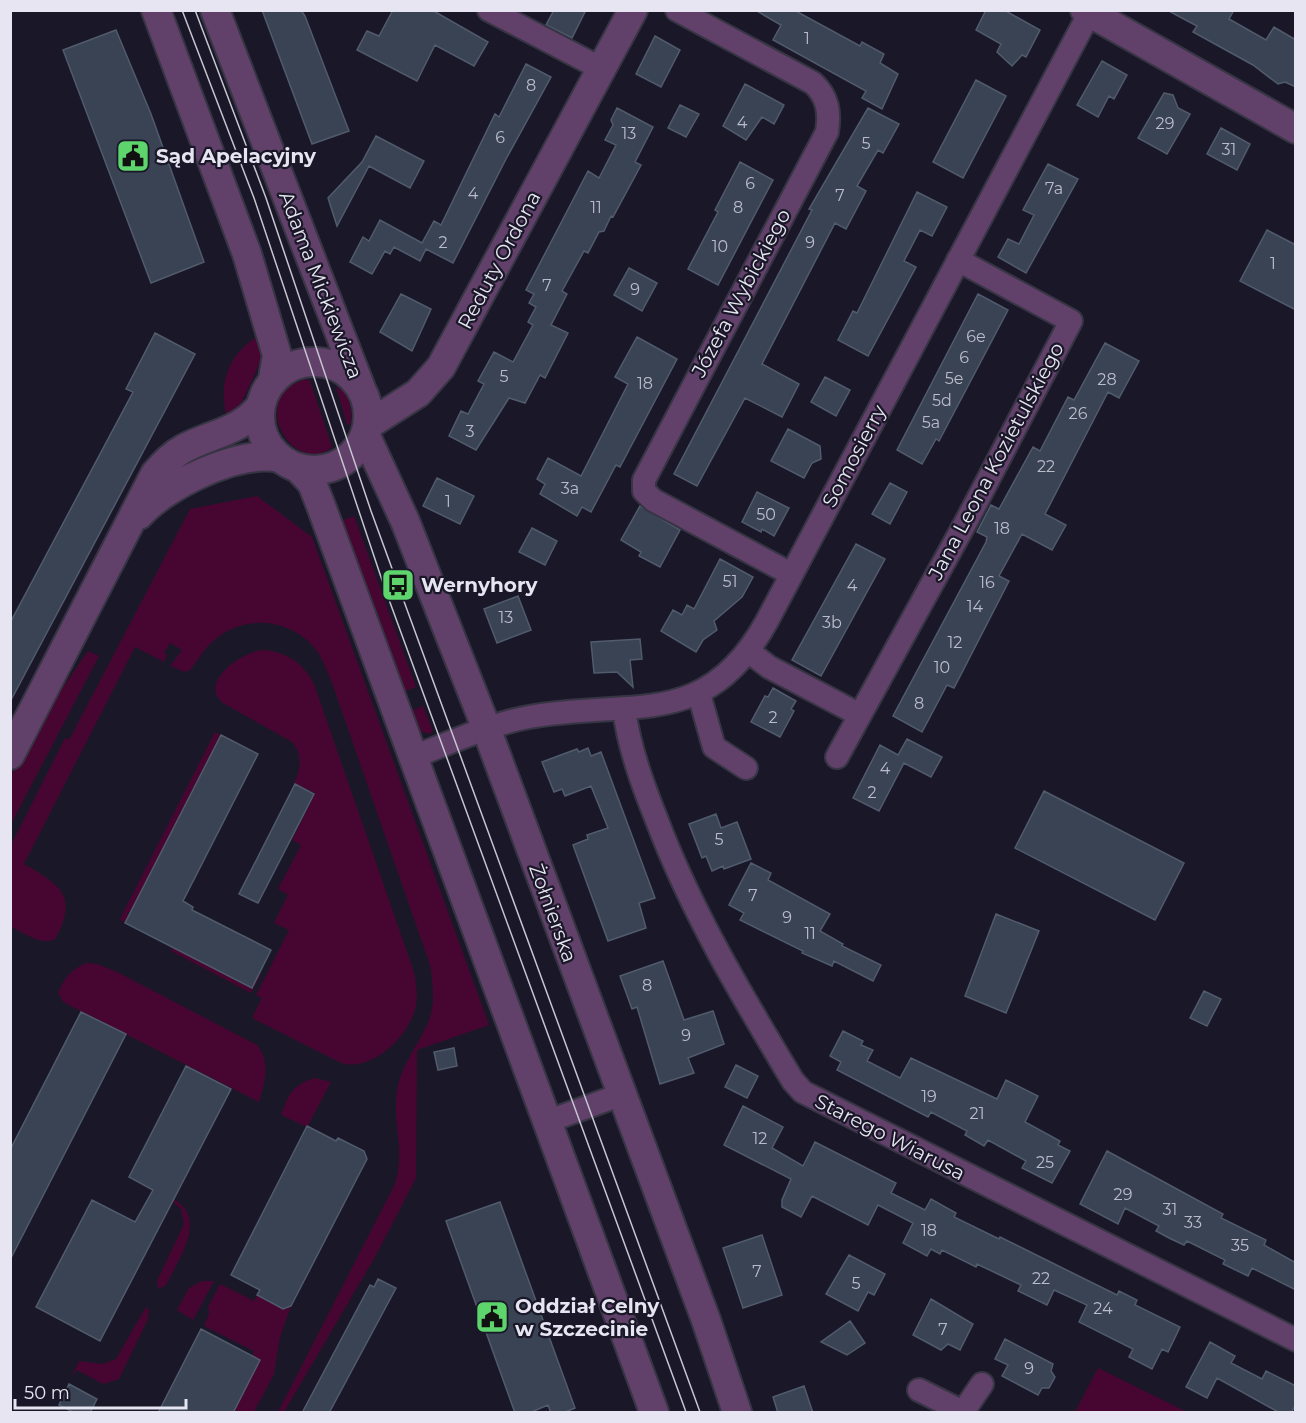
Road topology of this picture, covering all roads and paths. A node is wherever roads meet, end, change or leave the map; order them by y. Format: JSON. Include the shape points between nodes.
{"nodes":[{"id":1,"x":156,"y":10,"type":"edge"},
{"id":2,"x":215,"y":10,"type":"edge"},
{"id":3,"x":489,"y":10,"type":"edge"},
{"id":4,"x":633,"y":10,"type":"edge"},
{"id":5,"x":677,"y":10,"type":"edge"},
{"id":6,"x":1089,"y":12,"type":"edge"},
{"id":7,"x":602,"y":69,"type":"junction"},
{"id":8,"x":1296,"y":129,"type":"edge"},
{"id":9,"x":958,"y":260,"type":"junction"},
{"id":10,"x":273,"y":380,"type":"junction"},
{"id":11,"x":362,"y":391,"type":"junction"},
{"id":12,"x":261,"y":405,"type":"junction"},
{"id":13,"x":367,"y":430,"type":"junction"},
{"id":14,"x":289,"y":463,"type":"junction"},
{"id":15,"x":124,"y":536,"type":"junction"},
{"id":16,"x":791,"y":574,"type":"junction"},
{"id":17,"x":748,"y":651,"type":"junction"},
{"id":18,"x":699,"y":694,"type":"junction"},
{"id":19,"x":624,"y":709,"type":"junction"},
{"id":20,"x":860,"y":715,"type":"junction"},
{"id":21,"x":487,"y":730,"type":"junction"},
{"id":22,"x":10,"y":754,"type":"edge"},
{"id":23,"x":413,"y":757,"type":"junction"},
{"id":24,"x":837,"y":757,"type":"dead end"},
{"id":25,"x":746,"y":768,"type":"dead end"},
{"id":26,"x":620,"y":1095,"type":"junction"},
{"id":27,"x":546,"y":1122,"type":"junction"},
{"id":28,"x":1296,"y":1340,"type":"edge"},
{"id":29,"x":982,"y":1384,"type":"dead end"},
{"id":30,"x":919,"y":1390,"type":"dead end"},
{"id":31,"x":963,"y":1412,"type":"edge"},
{"id":32,"x":654,"y":1413,"type":"edge"},
{"id":33,"x":736,"y":1413,"type":"edge"}],
"edges":[{"from":1,"to":10,"type":"street","via":[[247,254],[277,355]]},
{"from":2,"to":11,"type":"street","name":"Adama Mickiewicza"},
{"from":3,"to":7,"type":"street"},
{"from":4,"to":7,"type":"street","name":"Reduty Ordona"},
{"from":5,"to":16,"type":"street","name":"Józefa Wybickiego","via":[[813,83],[823,93],[828,110],[827,132],[644,480],[644,491],[653,500]]},
{"from":6,"to":8,"type":"street"},
{"from":6,"to":9,"type":"street","name":"Somosierry"},
{"from":7,"to":13,"type":"street","name":"Reduty Ordona","via":[[439,371],[418,393]]},
{"from":9,"to":16,"type":"street","name":"Somosierry"},
{"from":9,"to":20,"type":"street","name":"Jana Leona Kozietulskiego","via":[[1071,321]]},
{"from":10,"to":11,"type":"street","via":[[297,364],[321,362],[344,370]]},
{"from":10,"to":12,"type":"street"},
{"from":11,"to":13,"type":"street","via":[[368,409]]},
{"from":12,"to":14,"type":"street","via":[[263,434],[270,447]]},
{"from":12,"to":15,"type":"street","via":[[239,425],[186,448],[166,462],[144,491]]},
{"from":13,"to":14,"type":"street","via":[[352,455],[337,465],[318,470]]},
{"from":13,"to":21,"type":"street","name":"Żołnierska"},
{"from":14,"to":15,"type":"street","via":[[243,460],[186,480],[147,507]]},
{"from":14,"to":23,"type":"street","via":[[314,487]]},
{"from":15,"to":22,"type":"street"},
{"from":16,"to":17,"type":"street","name":"Somosierry"},
{"from":17,"to":18,"type":"street","name":"Somosierry","via":[[720,680]]},
{"from":17,"to":20,"type":"street","via":[[769,667]]},
{"from":18,"to":19,"type":"street","name":"Somosierry","via":[[661,705]]},
{"from":18,"to":25,"type":"street","via":[[714,747]]},
{"from":19,"to":21,"type":"street","name":"Somosierry","via":[[538,715]]},
{"from":19,"to":28,"type":"street","name":"Starego Wiarusa","via":[[640,775],[681,882],[702,926],[803,1092]]},
{"from":20,"to":24,"type":"street","name":"Jana Leona Kozietulskiego"},
{"from":21,"to":23,"type":"street"},
{"from":21,"to":26,"type":"street","name":"Żołnierska"},
{"from":23,"to":27,"type":"street"},
{"from":26,"to":27,"type":"street"},
{"from":26,"to":33,"type":"street","name":"Żołnierska","via":[[706,1320]]},
{"from":27,"to":32,"type":"street"},
{"from":29,"to":31,"type":"street"},
{"from":30,"to":31,"type":"street"}]}
